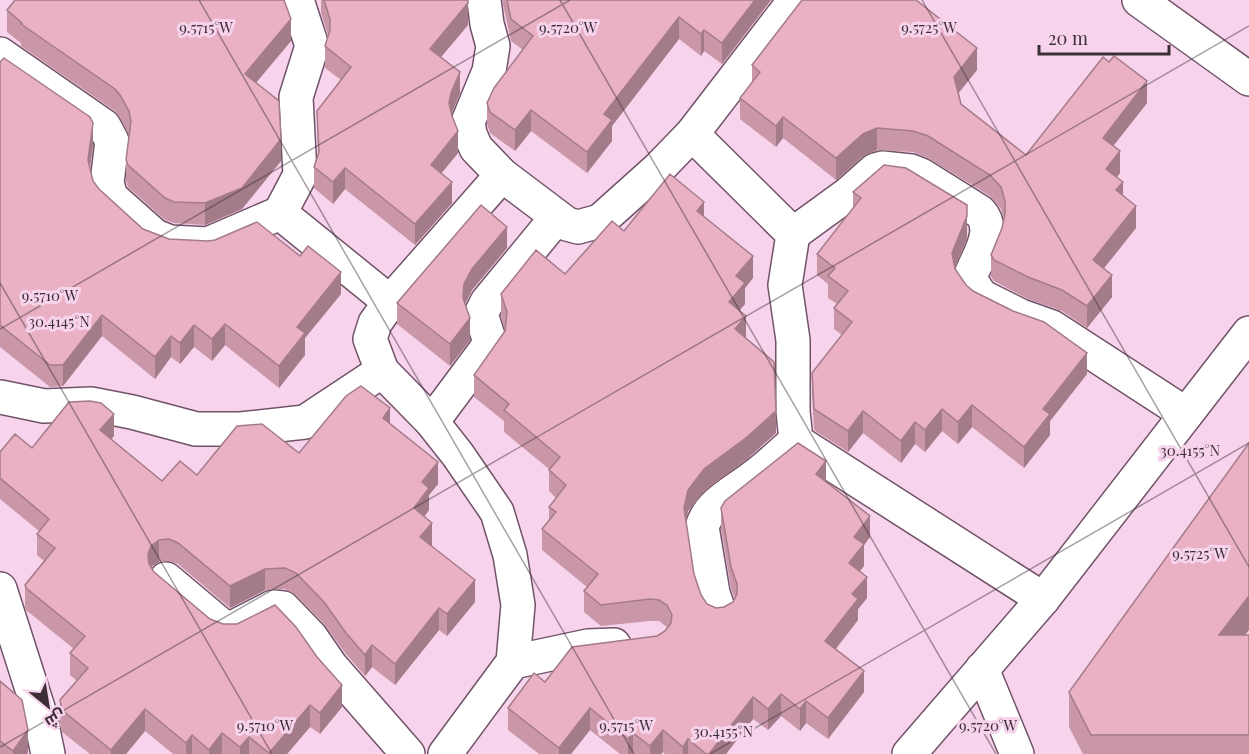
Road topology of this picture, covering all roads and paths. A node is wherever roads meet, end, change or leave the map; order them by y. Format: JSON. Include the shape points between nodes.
{"nodes":[{"id":1,"x":297,"y":0,"type":"edge"},
{"id":2,"x":484,"y":0,"type":"edge"},
{"id":3,"x":795,"y":0,"type":"edge"},
{"id":4,"x":1139,"y":0,"type":"edge"},
{"id":5,"x":0,"y":54,"type":"edge"},
{"id":6,"x":1249,"y":79,"type":"edge"},
{"id":7,"x":692,"y":134,"type":"junction"},
{"id":8,"x":502,"y":175,"type":"junction"},
{"id":9,"x":280,"y":213,"type":"junction"},
{"id":10,"x":556,"y":217,"type":"junction"},
{"id":11,"x":793,"y":234,"type":"junction"},
{"id":12,"x":390,"y":302,"type":"junction"},
{"id":13,"x":1249,"y":333,"type":"edge"},
{"id":14,"x":382,"y":371,"type":"junction"},
{"id":15,"x":0,"y":397,"type":"edge"},
{"id":16,"x":1186,"y":414,"type":"junction"},
{"id":17,"x":432,"y":422,"type":"junction"},
{"id":18,"x":796,"y":441,"type":"junction"},
{"id":19,"x":166,"y":579,"type":"edge"},
{"id":20,"x":0,"y":589,"type":"edge"},
{"id":21,"x":1042,"y":599,"type":"junction"},
{"id":22,"x":719,"y":611,"type":"edge"},
{"id":23,"x":643,"y":641,"type":"edge"},
{"id":24,"x":513,"y":662,"type":"junction"},
{"id":25,"x":982,"y":669,"type":"junction"},
{"id":26,"x":48,"y":754,"type":"edge"},
{"id":27,"x":408,"y":754,"type":"edge"},
{"id":28,"x":445,"y":754,"type":"edge"},
{"id":29,"x":909,"y":754,"type":"edge"},
{"id":30,"x":1017,"y":754,"type":"edge"}],
"edges":[{"from":1,"to":9,"type":"street","via":[[312,46],[296,97],[300,176]]},
{"from":2,"to":8,"type":"street","via":[[493,46],[489,70],[468,122],[476,148]]},
{"from":3,"to":7,"type":"street"},
{"from":4,"to":6,"type":"street"},
{"from":5,"to":9,"type":"street","via":[[104,126],[112,141],[107,183],[111,197],[155,236],[170,242],[208,244]]},
{"from":7,"to":10,"type":"street","via":[[600,221],[578,227]]},
{"from":7,"to":11,"type":"street"},
{"from":8,"to":10,"type":"street"},
{"from":8,"to":12,"type":"street"},
{"from":9,"to":12,"type":"street"},
{"from":10,"to":17,"type":"street","via":[[487,302],[481,314],[488,348]]},
{"from":11,"to":16,"type":"street","via":[[875,170],[921,175],[986,218],[988,232],[970,275],[981,296],[1052,327]]},
{"from":11,"to":18,"type":"street","via":[[785,285],[793,340]]},
{"from":12,"to":14,"type":"street","via":[[375,323],[370,339]]},
{"from":13,"to":16,"type":"street"},
{"from":14,"to":15,"type":"street","via":[[305,422],[241,429],[196,429],[91,404],[44,406]]},
{"from":14,"to":17,"type":"street"},
{"from":16,"to":21,"type":"street"},
{"from":17,"to":24,"type":"street","via":[[497,512],[510,555],[518,605]]},
{"from":18,"to":21,"type":"street"},
{"from":18,"to":22,"type":"street","via":[[752,479],[726,494],[704,520],[702,527]]},
{"from":19,"to":27,"type":"street","via":[[228,628],[273,607],[283,608]]},
{"from":20,"to":26,"type":"street","via":[[39,711]]},
{"from":21,"to":25,"type":"street"},
{"from":23,"to":24,"type":"street","via":[[588,646]]},
{"from":24,"to":28,"type":"street"},
{"from":25,"to":29,"type":"street"},
{"from":25,"to":30,"type":"street"}]}
